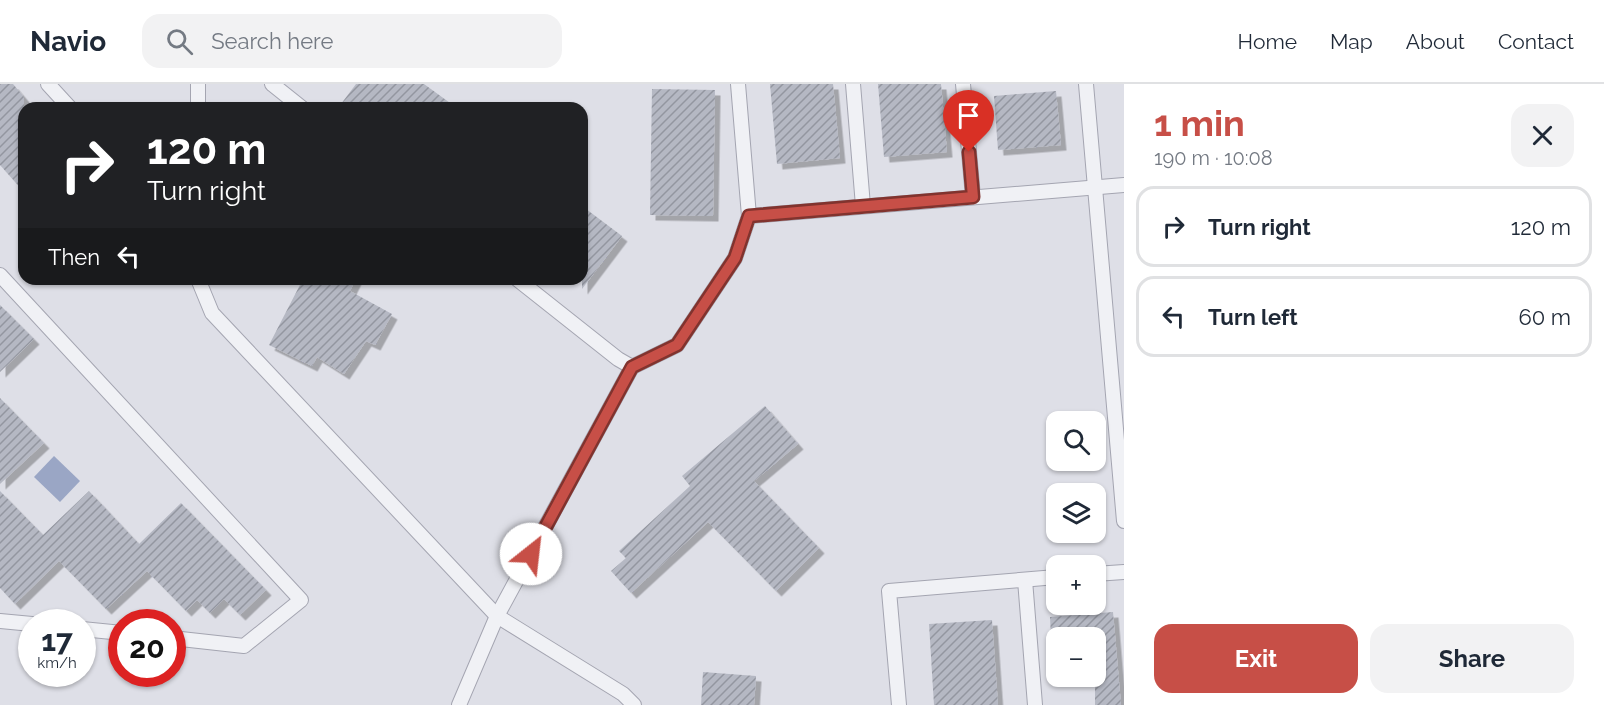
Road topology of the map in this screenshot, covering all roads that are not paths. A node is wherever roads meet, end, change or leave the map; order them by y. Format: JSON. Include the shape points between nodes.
{"nodes":[{"id":1,"x":48,"y":84,"type":"edge"},
{"id":2,"x":198,"y":84,"type":"edge"},
{"id":3,"x":272,"y":84,"type":"edge"},
{"id":4,"x":738,"y":84,"type":"edge"},
{"id":5,"x":853,"y":84,"type":"edge"},
{"id":6,"x":963,"y":84,"type":"edge"},
{"id":7,"x":1086,"y":84,"type":"edge"},
{"id":8,"x":64,"y":102,"type":"edge"},
{"id":9,"x":198,"y":102,"type":"edge"},
{"id":10,"x":294,"y":102,"type":"edge"},
{"id":11,"x":1124,"y":185,"type":"edge"},
{"id":12,"x":1095,"y":187,"type":"junction"},
{"id":13,"x":973,"y":197,"type":"junction"},
{"id":14,"x":863,"y":206,"type":"junction"},
{"id":15,"x":749,"y":216,"type":"junction"},
{"id":16,"x":0,"y":276,"type":"edge"},
{"id":17,"x":200,"y":285,"type":"edge"},
{"id":18,"x":525,"y":285,"type":"edge"},
{"id":19,"x":632,"y":367,"type":"junction"},
{"id":20,"x":1124,"y":521,"type":"edge"},
{"id":21,"x":1124,"y":572,"type":"edge"},
{"id":22,"x":1106,"y":573,"type":"edge"},
{"id":23,"x":1046,"y":578,"type":"edge"},
{"id":24,"x":1025,"y":580,"type":"junction"},
{"id":25,"x":497,"y":616,"type":"junction"},
{"id":26,"x":0,"y":621,"type":"edge"},
{"id":27,"x":18,"y":623,"type":"edge"},
{"id":28,"x":186,"y":640,"type":"edge"},
{"id":29,"x":459,"y":705,"type":"edge"},
{"id":30,"x":634,"y":705,"type":"edge"},
{"id":31,"x":898,"y":705,"type":"edge"},
{"id":32,"x":1035,"y":705,"type":"edge"}],
"edges":[{"from":1,"to":8,"type":"lane"},
{"from":2,"to":9,"type":"lane"},
{"from":3,"to":10,"type":"lane"},
{"from":4,"to":15,"type":"lane"},
{"from":5,"to":14,"type":"lane"},
{"from":6,"to":13,"type":"lane"},
{"from":7,"to":12,"type":"lane"},
{"from":11,"to":12,"type":"lane"},
{"from":12,"to":13,"type":"lane"},
{"from":12,"to":20,"type":"lane"},
{"from":13,"to":14,"type":"lane"},
{"from":14,"to":15,"type":"lane"},
{"from":15,"to":19,"type":"lane","via":[[735,258],[677,345]]},
{"from":16,"to":28,"type":"lane","via":[[301,600],[244,646]]},
{"from":17,"to":25,"type":"lane","via":[[212,313]]},
{"from":18,"to":19,"type":"lane"},
{"from":19,"to":25,"type":"lane"},
{"from":21,"to":22,"type":"lane"},
{"from":23,"to":24,"type":"lane"},
{"from":24,"to":31,"type":"lane","via":[[889,591]]},
{"from":24,"to":32,"type":"lane"},
{"from":25,"to":29,"type":"lane"},
{"from":25,"to":30,"type":"lane","via":[[623,694]]},
{"from":26,"to":27,"type":"lane"}]}
